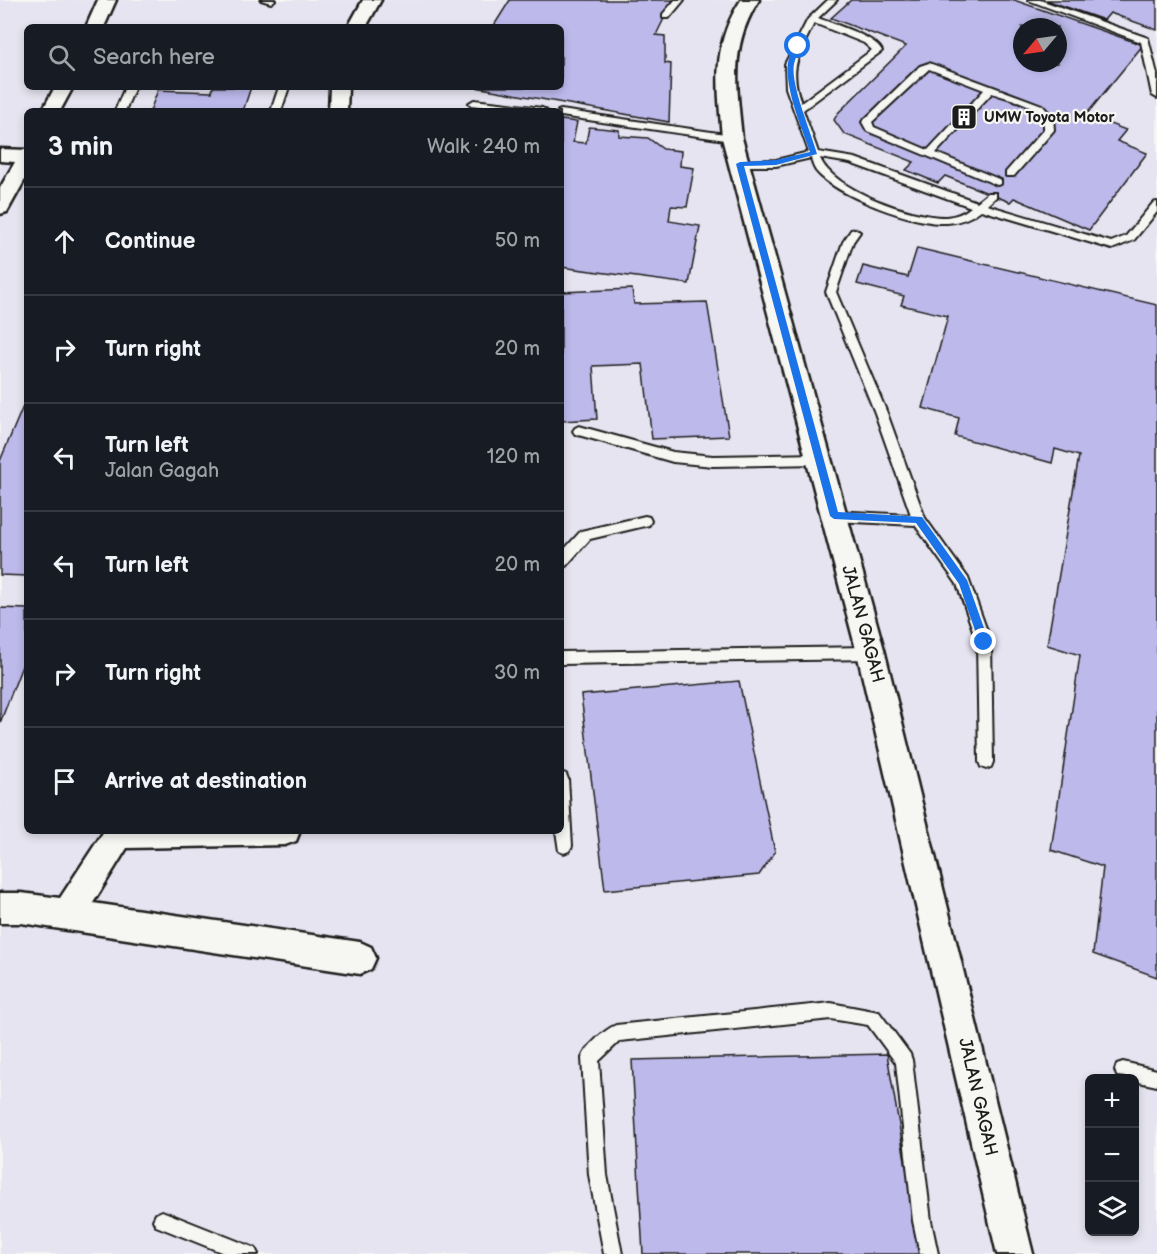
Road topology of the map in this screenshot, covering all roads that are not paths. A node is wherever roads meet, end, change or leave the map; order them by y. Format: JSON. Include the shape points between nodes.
{"nodes":[{"id":1,"x":107,"y":0,"type":"edge"},
{"id":2,"x":265,"y":0,"type":"edge"},
{"id":3,"x":271,"y":0,"type":"edge"},
{"id":4,"x":372,"y":0,"type":"edge"},
{"id":5,"x":680,"y":0,"type":"edge"},
{"id":6,"x":750,"y":0,"type":"edge"},
{"id":7,"x":832,"y":0,"type":"edge"},
{"id":8,"x":1032,"y":0,"type":"edge"},
{"id":9,"x":666,"y":16,"type":"dead end"},
{"id":10,"x":812,"y":19,"type":"junction"},
{"id":11,"x":99,"y":24,"type":"edge"},
{"id":12,"x":359,"y":24,"type":"edge"},
{"id":13,"x":990,"y":89,"type":"junction"},
{"id":14,"x":62,"y":90,"type":"edge"},
{"id":15,"x":129,"y":90,"type":"edge"},
{"id":16,"x":283,"y":90,"type":"edge"},
{"id":17,"x":339,"y":90,"type":"edge"},
{"id":18,"x":1157,"y":95,"type":"edge"},
{"id":19,"x":474,"y":103,"type":"dead end"},
{"id":20,"x":53,"y":108,"type":"edge"},
{"id":21,"x":121,"y":108,"type":"edge"},
{"id":22,"x":277,"y":108,"type":"edge"},
{"id":23,"x":338,"y":108,"type":"edge"},
{"id":24,"x":516,"y":108,"type":"edge"},
{"id":25,"x":800,"y":108,"type":"junction"},
{"id":26,"x":564,"y":113,"type":"edge"},
{"id":27,"x":732,"y":138,"type":"junction"},
{"id":28,"x":814,"y":154,"type":"junction"},
{"id":29,"x":930,"y":154,"type":"junction"},
{"id":30,"x":0,"y":155,"type":"edge"},
{"id":31,"x":24,"y":157,"type":"edge"},
{"id":32,"x":24,"y":163,"type":"edge"},
{"id":33,"x":740,"y":164,"type":"junction"},
{"id":34,"x":1010,"y":174,"type":"dead end"},
{"id":35,"x":997,"y":182,"type":"dead end"},
{"id":36,"x":992,"y":195,"type":"dead end"},
{"id":37,"x":1157,"y":205,"type":"edge"},
{"id":38,"x":979,"y":206,"type":"junction"},
{"id":39,"x":0,"y":207,"type":"edge"},
{"id":40,"x":855,"y":232,"type":"dead end"},
{"id":41,"x":579,"y":431,"type":"dead end"},
{"id":42,"x":818,"y":459,"type":"junction"},
{"id":43,"x":834,"y":516,"type":"junction"},
{"id":44,"x":919,"y":520,"type":"junction"},
{"id":45,"x":645,"y":521,"type":"dead end"},
{"id":46,"x":564,"y":559,"type":"edge"},
{"id":47,"x":871,"y":653,"type":"junction"},
{"id":48,"x":564,"y":658,"type":"edge"},
{"id":49,"x":986,"y":762,"type":"dead end"},
{"id":50,"x":119,"y":834,"type":"edge"},
{"id":51,"x":563,"y":834,"type":"edge"},
{"id":52,"x":564,"y":846,"type":"dead end"},
{"id":53,"x":0,"y":908,"type":"edge"},
{"id":54,"x":67,"y":915,"type":"junction"},
{"id":55,"x":360,"y":958,"type":"dead end"},
{"id":56,"x":1123,"y":1070,"type":"dead end"},
{"id":57,"x":1157,"y":1078,"type":"edge"},
{"id":58,"x":162,"y":1220,"type":"dead end"},
{"id":59,"x":249,"y":1254,"type":"edge"},
{"id":60,"x":613,"y":1254,"type":"edge"},
{"id":61,"x":929,"y":1254,"type":"edge"},
{"id":62,"x":1015,"y":1254,"type":"edge"}],
"edges":[{"from":1,"to":11,"type":"street"},
{"from":2,"to":3,"type":"lane"},
{"from":4,"to":12,"type":"street"},
{"from":5,"to":9,"type":"lane"},
{"from":6,"to":27,"type":"street","name":"JALAN GAGAH","via":[[730,34],[726,62]]},
{"from":7,"to":10,"type":"lane"},
{"from":8,"to":18,"type":"lane","via":[[1145,40]]},
{"from":10,"to":25,"type":"lane","via":[[790,64],[791,88]]},
{"from":10,"to":25,"type":"lane","via":[[867,41],[877,51]]},
{"from":13,"to":29,"type":"lane"},
{"from":13,"to":29,"type":"lane","via":[[926,66],[867,122],[870,129]]},
{"from":13,"to":34,"type":"lane","via":[[1039,107],[1051,123]]},
{"from":14,"to":20,"type":"street"},
{"from":15,"to":21,"type":"lane"},
{"from":16,"to":22,"type":"lane"},
{"from":17,"to":23,"type":"street"},
{"from":19,"to":24,"type":"lane"},
{"from":25,"to":28,"type":"lane"},
{"from":26,"to":27,"type":"lane"},
{"from":27,"to":33,"type":"street","name":"JALAN GAGAH"},
{"from":28,"to":33,"type":"lane","via":[[776,163]]},
{"from":28,"to":38,"type":"lane","via":[[852,160]]},
{"from":28,"to":38,"type":"lane","via":[[819,168],[831,180],[894,210],[947,220],[967,216]]},
{"from":29,"to":35,"type":"lane"},
{"from":30,"to":31,"type":"street"},
{"from":32,"to":39,"type":"street"},
{"from":33,"to":42,"type":"street","name":"JALAN GAGAH"},
{"from":36,"to":38,"type":"lane"},
{"from":37,"to":38,"type":"lane","via":[[1130,238],[1112,246]]},
{"from":40,"to":44,"type":"lane","via":[[831,292],[881,413]]},
{"from":41,"to":42,"type":"lane","via":[[673,457],[713,461]]},
{"from":42,"to":43,"type":"street","name":"JALAN GAGAH"},
{"from":43,"to":44,"type":"lane"},
{"from":43,"to":47,"type":"street","name":"JALAN GAGAH"},
{"from":44,"to":49,"type":"lane","via":[[963,582],[984,642]]},
{"from":45,"to":46,"type":"lane","via":[[586,535]]},
{"from":47,"to":48,"type":"lane"},
{"from":47,"to":62,"type":"street","name":"JALAN GAGAH"},
{"from":50,"to":54,"type":"street"},
{"from":51,"to":52,"type":"lane"},
{"from":53,"to":54,"type":"street"},
{"from":54,"to":55,"type":"street"},
{"from":56,"to":57,"type":"lane"},
{"from":58,"to":59,"type":"lane"},
{"from":60,"to":61,"type":"lane","via":[[598,1175],[590,1058],[616,1033],[831,1011],[873,1018],[904,1060]]}]}
